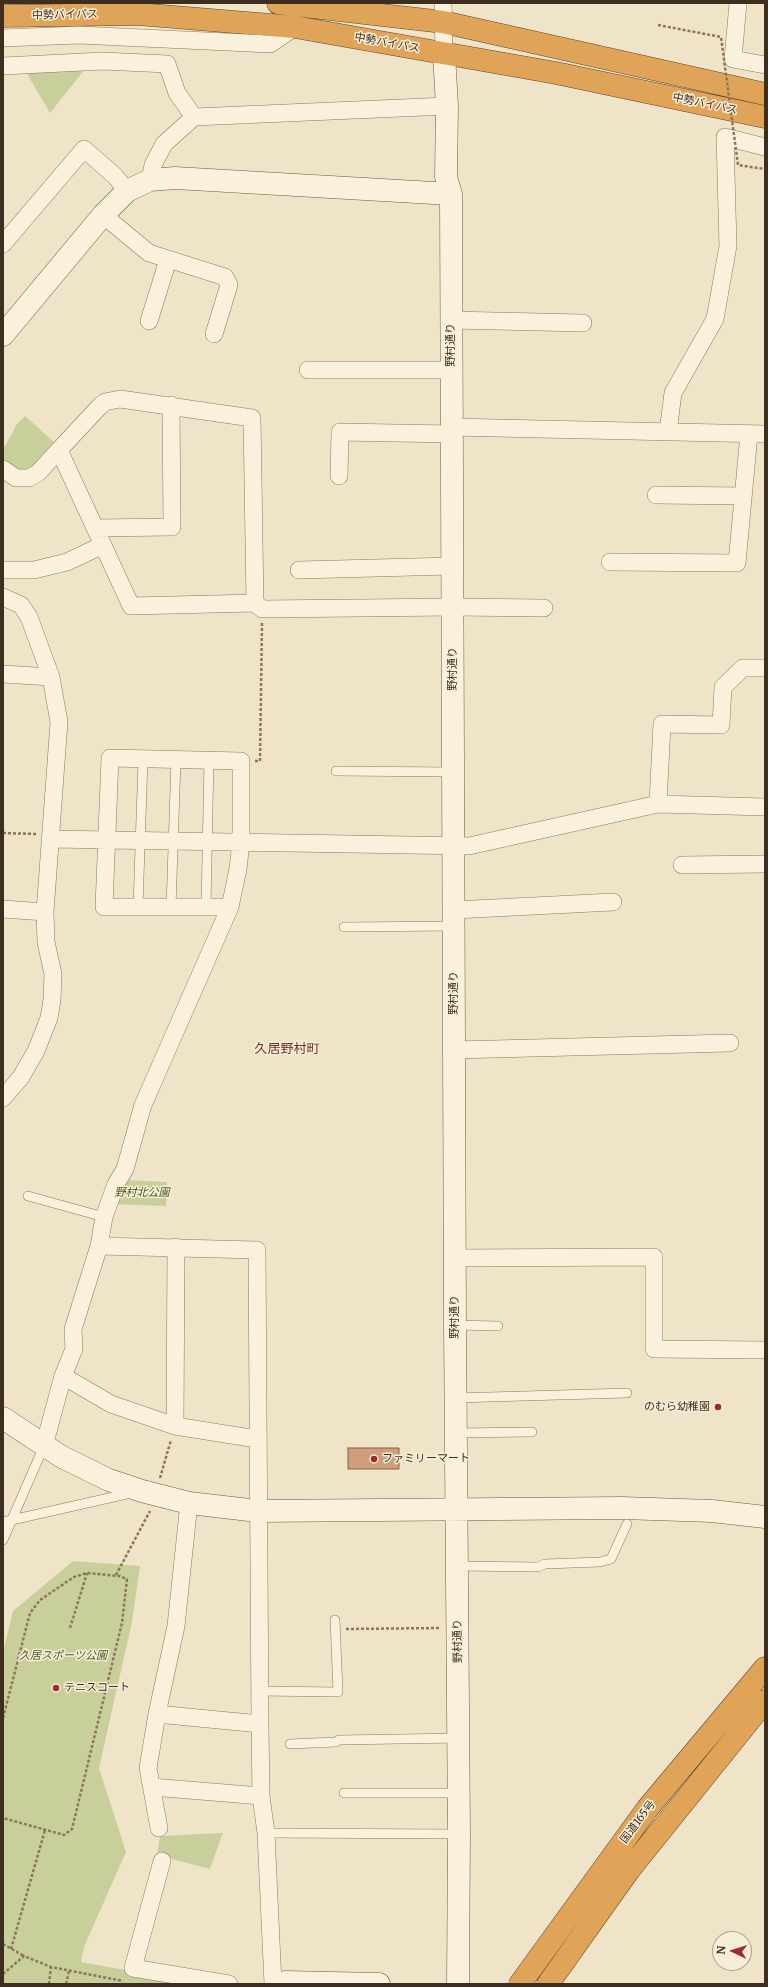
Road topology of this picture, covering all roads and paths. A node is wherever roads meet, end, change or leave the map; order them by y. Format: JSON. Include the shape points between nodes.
{"nodes":[{"id":1,"x":278,"y":3,"type":"edge"},
{"id":2,"x":738,"y":3,"type":"edge"},
{"id":3,"x":443,"y":12,"type":"edge"},
{"id":4,"x":3,"y":16,"type":"edge"},
{"id":5,"x":658,"y":25,"type":"dead end"},
{"id":6,"x":295,"y":27,"type":"junction"},
{"id":7,"x":3,"y":38,"type":"edge"},
{"id":8,"x":444,"y":54,"type":"junction"},
{"id":9,"x":765,"y":65,"type":"edge"},
{"id":10,"x":3,"y":66,"type":"edge"},
{"id":11,"x":765,"y":94,"type":"edge"},
{"id":12,"x":447,"y":106,"type":"junction"},
{"id":13,"x":194,"y":117,"type":"junction"},
{"id":14,"x":765,"y":117,"type":"edge"},
{"id":15,"x":765,"y":147,"type":"edge"},
{"id":16,"x":765,"y":169,"type":"edge"},
{"id":17,"x":150,"y":180,"type":"junction"},
{"id":18,"x":127,"y":191,"type":"junction"},
{"id":19,"x":451,"y":194,"type":"junction"},
{"id":20,"x":103,"y":214,"type":"junction"},
{"id":21,"x":3,"y":244,"type":"edge"},
{"id":22,"x":168,"y":260,"type":"junction"},
{"id":23,"x":451,"y":320,"type":"junction"},
{"id":24,"x":149,"y":321,"type":"dead end"},
{"id":25,"x":582,"y":323,"type":"dead end"},
{"id":26,"x":214,"y":334,"type":"dead end"},
{"id":27,"x":3,"y":335,"type":"edge"},
{"id":28,"x":308,"y":370,"type":"dead end"},
{"id":29,"x":451,"y":370,"type":"junction"},
{"id":30,"x":171,"y":405,"type":"junction"},
{"id":31,"x":451,"y":430,"type":"junction"},
{"id":32,"x":668,"y":432,"type":"junction"},
{"id":33,"x":757,"y":434,"type":"edge"},
{"id":34,"x":59,"y":450,"type":"junction"},
{"id":35,"x":3,"y":469,"type":"edge"},
{"id":36,"x":339,"y":476,"type":"dead end"},
{"id":37,"x":656,"y":495,"type":"dead end"},
{"id":38,"x":743,"y":496,"type":"junction"},
{"id":39,"x":95,"y":528,"type":"junction"},
{"id":40,"x":103,"y":545,"type":"junction"},
{"id":41,"x":610,"y":562,"type":"dead end"},
{"id":42,"x":452,"y":566,"type":"junction"},
{"id":43,"x":3,"y":570,"type":"edge"},
{"id":44,"x":299,"y":570,"type":"dead end"},
{"id":45,"x":3,"y":597,"type":"edge"},
{"id":46,"x":258,"y":606,"type":"junction"},
{"id":47,"x":452,"y":607,"type":"junction"},
{"id":48,"x":544,"y":608,"type":"dead end"},
{"id":49,"x":765,"y":668,"type":"edge"},
{"id":50,"x":3,"y":674,"type":"edge"},
{"id":51,"x":51,"y":676,"type":"junction"},
{"id":52,"x":143,"y":759,"type":"junction"},
{"id":53,"x":176,"y":760,"type":"junction"},
{"id":54,"x":209,"y":760,"type":"junction"},
{"id":55,"x":241,"y":761,"type":"junction"},
{"id":56,"x":336,"y":771,"type":"dead end"},
{"id":57,"x":453,"y":772,"type":"junction"},
{"id":58,"x":658,"y":804,"type":"junction"},
{"id":59,"x":765,"y":807,"type":"edge"},
{"id":60,"x":3,"y":833,"type":"edge"},
{"id":61,"x":52,"y":835,"type":"junction"},
{"id":62,"x":107,"y":839,"type":"junction"},
{"id":63,"x":140,"y":840,"type":"junction"},
{"id":64,"x":174,"y":840,"type":"junction"},
{"id":65,"x":207,"y":841,"type":"junction"},
{"id":66,"x":249,"y":842,"type":"junction"},
{"id":67,"x":454,"y":845,"type":"junction"},
{"id":68,"x":765,"y":864,"type":"edge"},
{"id":69,"x":682,"y":865,"type":"dead end"},
{"id":70,"x":613,"y":902,"type":"dead end"},
{"id":71,"x":138,"y":907,"type":"junction"},
{"id":72,"x":171,"y":907,"type":"junction"},
{"id":73,"x":206,"y":907,"type":"junction"},
{"id":74,"x":230,"y":907,"type":"junction"},
{"id":75,"x":3,"y":909,"type":"edge"},
{"id":76,"x":45,"y":912,"type":"junction"},
{"id":77,"x":454,"y":918,"type":"junction"},
{"id":78,"x":344,"y":927,"type":"dead end"},
{"id":79,"x":730,"y":1044,"type":"dead end"},
{"id":80,"x":454,"y":1050,"type":"junction"},
{"id":81,"x":3,"y":1098,"type":"edge"},
{"id":82,"x":28,"y":1196,"type":"dead end"},
{"id":83,"x":104,"y":1217,"type":"junction"},
{"id":84,"x":99,"y":1246,"type":"junction"},
{"id":85,"x":176,"y":1247,"type":"junction"},
{"id":86,"x":455,"y":1258,"type":"junction"},
{"id":87,"x":455,"y":1325,"type":"junction"},
{"id":88,"x":498,"y":1326,"type":"dead end"},
{"id":89,"x":765,"y":1350,"type":"edge"},
{"id":90,"x":63,"y":1376,"type":"junction"},
{"id":91,"x":627,"y":1393,"type":"dead end"},
{"id":92,"x":455,"y":1398,"type":"junction"},
{"id":93,"x":3,"y":1418,"type":"edge"},
{"id":94,"x":175,"y":1426,"type":"junction"},
{"id":95,"x":532,"y":1432,"type":"dead end"},
{"id":96,"x":456,"y":1433,"type":"junction"},
{"id":97,"x":258,"y":1439,"type":"junction"},
{"id":98,"x":44,"y":1446,"type":"junction"},
{"id":99,"x":154,"y":1489,"type":"junction"},
{"id":100,"x":189,"y":1503,"type":"junction"},
{"id":101,"x":456,"y":1510,"type":"junction"},
{"id":102,"x":258,"y":1511,"type":"junction"},
{"id":103,"x":765,"y":1517,"type":"edge"},
{"id":104,"x":7,"y":1521,"type":"edge"},
{"id":105,"x":627,"y":1524,"type":"dead end"},
{"id":106,"x":3,"y":1540,"type":"edge"},
{"id":107,"x":457,"y":1566,"type":"junction"},
{"id":108,"x":87,"y":1572,"type":"junction"},
{"id":109,"x":116,"y":1575,"type":"junction"},
{"id":110,"x":335,"y":1620,"type":"dead end"},
{"id":111,"x":70,"y":1628,"type":"dead end"},
{"id":112,"x":458,"y":1628,"type":"junction"},
{"id":113,"x":335,"y":1630,"type":"junction"},
{"id":114,"x":765,"y":1668,"type":"edge"},
{"id":115,"x":259,"y":1691,"type":"junction"},
{"id":116,"x":765,"y":1701,"type":"edge"},
{"id":117,"x":157,"y":1714,"type":"junction"},
{"id":118,"x":3,"y":1718,"type":"edge"},
{"id":119,"x":260,"y":1724,"type":"junction"},
{"id":120,"x":459,"y":1738,"type":"junction"},
{"id":121,"x":290,"y":1744,"type":"dead end"},
{"id":122,"x":152,"y":1787,"type":"junction"},
{"id":123,"x":344,"y":1793,"type":"dead end"},
{"id":124,"x":459,"y":1793,"type":"junction"},
{"id":125,"x":261,"y":1796,"type":"junction"},
{"id":126,"x":3,"y":1818,"type":"edge"},
{"id":127,"x":159,"y":1828,"type":"dead end"},
{"id":128,"x":45,"y":1830,"type":"junction"},
{"id":129,"x":266,"y":1833,"type":"junction"},
{"id":130,"x":460,"y":1834,"type":"junction"},
{"id":131,"x":162,"y":1861,"type":"dead end"},
{"id":132,"x":3,"y":1944,"type":"edge"},
{"id":133,"x":11,"y":1949,"type":"junction"},
{"id":134,"x":24,"y":1956,"type":"junction"},
{"id":135,"x":52,"y":1967,"type":"junction"},
{"id":136,"x":69,"y":1971,"type":"junction"},
{"id":137,"x":3,"y":1974,"type":"edge"},
{"id":138,"x":130,"y":1982,"type":"dead end"},
{"id":139,"x":49,"y":1984,"type":"edge"},
{"id":140,"x":66,"y":1984,"type":"edge"},
{"id":141,"x":229,"y":1984,"type":"edge"},
{"id":142,"x":274,"y":1984,"type":"edge"},
{"id":143,"x":283,"y":1984,"type":"edge"},
{"id":144,"x":379,"y":1984,"type":"edge"},
{"id":145,"x":458,"y":1984,"type":"edge"},
{"id":146,"x":520,"y":1984,"type":"edge"},
{"id":147,"x":548,"y":1984,"type":"edge"}],
"edges":[{"from":1,"to":3,"type":"highway","name":"中勢バイパス"},
{"from":2,"to":9,"type":"street","via":[[733,59]]},
{"from":3,"to":8,"type":"street","name":"野村通り"},
{"from":3,"to":11,"type":"highway","name":"中勢バイパス"},
{"from":4,"to":6,"type":"highway","name":"中勢バイパス","via":[[138,14]]},
{"from":5,"to":16,"type":"path","bridge":true,"via":[[721,37],[738,165]]},
{"from":6,"to":7,"type":"street","via":[[270,44],[79,35]]},
{"from":6,"to":8,"type":"highway","name":"中勢バイパス"},
{"from":8,"to":12,"type":"street","name":"野村通り"},
{"from":8,"to":14,"type":"highway","name":"中勢バイパス","via":[[556,73]]},
{"from":10,"to":13,"type":"street","via":[[103,61],[167,64],[177,93]]},
{"from":12,"to":13,"type":"street"},
{"from":12,"to":19,"type":"street","name":"野村通り","via":[[446,177]]},
{"from":13,"to":17,"type":"street","via":[[164,144],[153,166]]},
{"from":15,"to":32,"type":"street","via":[[725,137],[728,246],[715,319],[673,393]]},
{"from":17,"to":18,"type":"street"},
{"from":17,"to":19,"type":"street","via":[[175,178]]},
{"from":18,"to":20,"type":"street"},
{"from":18,"to":21,"type":"street","via":[[115,176],[84,149]]},
{"from":19,"to":23,"type":"street","name":"野村通り"},
{"from":20,"to":22,"type":"street","via":[[150,253]]},
{"from":20,"to":27,"type":"street"},
{"from":22,"to":24,"type":"street"},
{"from":22,"to":26,"type":"street","via":[[225,277],[229,285]]},
{"from":23,"to":25,"type":"street"},
{"from":23,"to":29,"type":"street","name":"野村通り"},
{"from":28,"to":29,"type":"street"},
{"from":29,"to":31,"type":"street","name":"野村通り"},
{"from":30,"to":34,"type":"street","via":[[120,399],[105,402]]},
{"from":30,"to":39,"type":"street","via":[[172,527]]},
{"from":30,"to":46,"type":"street","via":[[252,418]]},
{"from":31,"to":32,"type":"street"},
{"from":31,"to":36,"type":"street","via":[[340,432]]},
{"from":31,"to":42,"type":"street","name":"野村通り"},
{"from":32,"to":33,"type":"street"},
{"from":33,"to":38,"type":"street"},
{"from":34,"to":35,"type":"street","via":[[38,473],[29,478],[16,478]]},
{"from":34,"to":39,"type":"street"},
{"from":37,"to":38,"type":"street"},
{"from":38,"to":41,"type":"street","via":[[737,563]]},
{"from":39,"to":40,"type":"street"},
{"from":40,"to":43,"type":"street","via":[[67,562],[34,570]]},
{"from":40,"to":46,"type":"street","via":[[131,606]]},
{"from":42,"to":44,"type":"street"},
{"from":42,"to":47,"type":"street","name":"野村通り"},
{"from":45,"to":51,"type":"street","via":[[15,601],[26,610]]},
{"from":46,"to":47,"type":"street"},
{"from":46,"to":55,"type":"path","via":[[260,761]]},
{"from":47,"to":48,"type":"street"},
{"from":47,"to":57,"type":"street","name":"野村通り"},
{"from":49,"to":58,"type":"street","via":[[743,668],[723,687],[721,725],[662,724]]},
{"from":50,"to":51,"type":"street"},
{"from":51,"to":61,"type":"street","via":[[59,722]]},
{"from":52,"to":53,"type":"street"},
{"from":52,"to":62,"type":"street","via":[[110,758]]},
{"from":52,"to":63,"type":"lane"},
{"from":53,"to":54,"type":"street"},
{"from":53,"to":64,"type":"lane"},
{"from":54,"to":55,"type":"street"},
{"from":54,"to":65,"type":"lane"},
{"from":55,"to":66,"type":"street"},
{"from":56,"to":57,"type":"lane"},
{"from":57,"to":67,"type":"street","name":"野村通り"},
{"from":58,"to":59,"type":"street"},
{"from":58,"to":67,"type":"street","via":[[469,846]]},
{"from":60,"to":61,"type":"path"},
{"from":61,"to":62,"type":"street"},
{"from":61,"to":76,"type":"street"},
{"from":62,"to":63,"type":"street"},
{"from":62,"to":71,"type":"street","via":[[104,907]]},
{"from":63,"to":64,"type":"street"},
{"from":63,"to":71,"type":"lane"},
{"from":64,"to":65,"type":"street"},
{"from":64,"to":72,"type":"lane"},
{"from":65,"to":66,"type":"street"},
{"from":65,"to":73,"type":"lane"},
{"from":66,"to":67,"type":"street"},
{"from":66,"to":74,"type":"street","via":[[238,869]]},
{"from":67,"to":77,"type":"street","name":"野村通り"},
{"from":68,"to":69,"type":"street"},
{"from":70,"to":77,"type":"street"},
{"from":71,"to":72,"type":"street"},
{"from":72,"to":73,"type":"street"},
{"from":73,"to":74,"type":"street"},
{"from":74,"to":83,"type":"street","via":[[143,1105],[125,1169],[116,1184]]},
{"from":75,"to":76,"type":"street"},
{"from":76,"to":81,"type":"street","via":[[46,942],[53,986],[49,1018],[36,1051],[21,1077]]},
{"from":77,"to":78,"type":"lane"},
{"from":77,"to":80,"type":"street","name":"野村通り"},
{"from":79,"to":80,"type":"street"},
{"from":80,"to":86,"type":"street","name":"野村通り"},
{"from":82,"to":83,"type":"lane"},
{"from":83,"to":84,"type":"street"},
{"from":84,"to":85,"type":"street"},
{"from":84,"to":90,"type":"street","via":[[73,1329],[74,1349]]},
{"from":85,"to":94,"type":"street"},
{"from":85,"to":97,"type":"street","via":[[257,1250]]},
{"from":86,"to":87,"type":"street","name":"野村通り"},
{"from":86,"to":89,"type":"street","via":[[654,1256],[654,1349]]},
{"from":87,"to":88,"type":"lane"},
{"from":87,"to":92,"type":"street","name":"野村通り"},
{"from":90,"to":94,"type":"street","via":[[111,1404]]},
{"from":90,"to":98,"type":"street"},
{"from":91,"to":92,"type":"lane"},
{"from":92,"to":96,"type":"street","name":"野村通り"},
{"from":93,"to":98,"type":"street"},
{"from":94,"to":97,"type":"street"},
{"from":94,"to":99,"type":"path"},
{"from":95,"to":96,"type":"lane"},
{"from":96,"to":101,"type":"street","name":"野村通り"},
{"from":97,"to":102,"type":"street"},
{"from":98,"to":99,"type":"street","via":[[109,1480]]},
{"from":98,"to":104,"type":"lane"},
{"from":99,"to":100,"type":"street"},
{"from":99,"to":104,"type":"lane"},
{"from":99,"to":109,"type":"path"},
{"from":100,"to":102,"type":"street"},
{"from":100,"to":117,"type":"street","via":[[176,1626]]},
{"from":101,"to":102,"type":"street"},
{"from":101,"to":103,"type":"street","via":[[679,1509]]},
{"from":101,"to":107,"type":"street","name":"野村通り"},
{"from":102,"to":115,"type":"street"},
{"from":104,"to":106,"type":"lane"},
{"from":105,"to":107,"type":"lane","via":[[611,1560],[538,1566]]},
{"from":107,"to":112,"type":"street","name":"野村通り"},
{"from":108,"to":109,"type":"path"},
{"from":108,"to":111,"type":"path"},
{"from":108,"to":118,"type":"path","via":[[74,1577],[40,1600],[30,1613]]},
{"from":109,"to":128,"type":"path","via":[[127,1579],[122,1623],[72,1829],[64,1835]]},
{"from":110,"to":113,"type":"lane"},
{"from":112,"to":113,"type":"path"},
{"from":112,"to":120,"type":"street","name":"野村通り"},
{"from":113,"to":115,"type":"lane","via":[[338,1692]]},
{"from":114,"to":146,"type":"highway","name":"国道165号","via":[[647,1809]]},
{"from":115,"to":119,"type":"street"},
{"from":116,"to":147,"type":"highway","name":"国道165号","via":[[629,1870]]},
{"from":117,"to":119,"type":"street"},
{"from":117,"to":122,"type":"street","via":[[148,1768]]},
{"from":119,"to":125,"type":"street"},
{"from":120,"to":121,"type":"lane","via":[[339,1740]]},
{"from":120,"to":124,"type":"street","name":"野村通り"},
{"from":122,"to":125,"type":"street"},
{"from":122,"to":127,"type":"street"},
{"from":123,"to":124,"type":"lane"},
{"from":124,"to":130,"type":"street","name":"野村通り"},
{"from":125,"to":129,"type":"street"},
{"from":126,"to":128,"type":"path"},
{"from":128,"to":133,"type":"path"},
{"from":129,"to":130,"type":"lane"},
{"from":129,"to":142,"type":"street"},
{"from":130,"to":145,"type":"street","name":"野村通り"},
{"from":131,"to":141,"type":"street","via":[[134,1968]]},
{"from":132,"to":133,"type":"path"},
{"from":133,"to":134,"type":"path"},
{"from":134,"to":135,"type":"path"},
{"from":134,"to":137,"type":"path"},
{"from":135,"to":136,"type":"path"},
{"from":135,"to":139,"type":"path"},
{"from":136,"to":138,"type":"path"},
{"from":136,"to":140,"type":"path"},
{"from":143,"to":144,"type":"street"}]}
